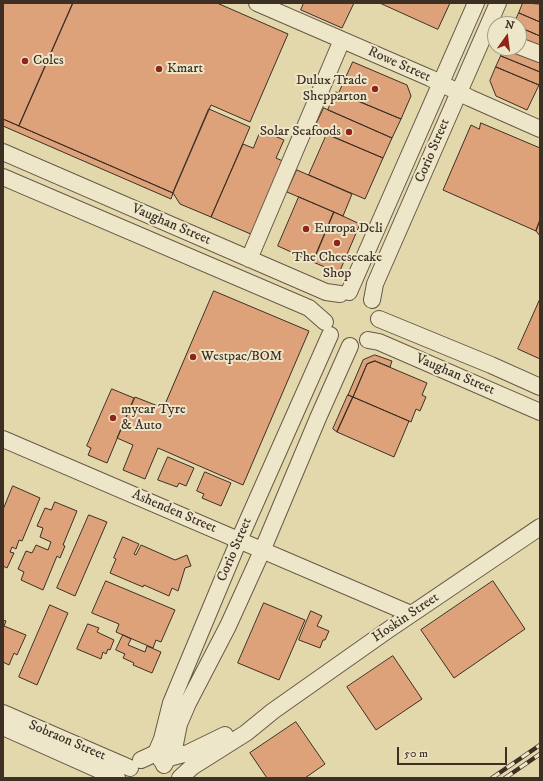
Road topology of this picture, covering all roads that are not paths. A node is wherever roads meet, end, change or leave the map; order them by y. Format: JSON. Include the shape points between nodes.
{"nodes":[{"id":1,"x":257,"y":3,"type":"edge"},
{"id":2,"x":476,"y":3,"type":"edge"},
{"id":3,"x":498,"y":3,"type":"edge"},
{"id":4,"x":495,"y":16,"type":"edge"},
{"id":5,"x":487,"y":39,"type":"edge"},
{"id":6,"x":342,"y":40,"type":"junction"},
{"id":7,"x":527,"y":49,"type":"edge"},
{"id":8,"x":540,"y":54,"type":"edge"},
{"id":9,"x":441,"y":84,"type":"junction"},
{"id":10,"x":459,"y":92,"type":"junction"},
{"id":11,"x":540,"y":129,"type":"edge"},
{"id":12,"x":3,"y":152,"type":"edge"},
{"id":13,"x":3,"y":177,"type":"edge"},
{"id":14,"x":249,"y":258,"type":"junction"},
{"id":15,"x":345,"y":293,"type":"junction"},
{"id":16,"x":372,"y":300,"type":"junction"},
{"id":17,"x":379,"y":319,"type":"junction"},
{"id":18,"x":328,"y":329,"type":"junction"},
{"id":19,"x":368,"y":340,"type":"junction"},
{"id":20,"x":350,"y":346,"type":"junction"},
{"id":21,"x":519,"y":378,"type":"junction"},
{"id":22,"x":540,"y":387,"type":"edge"},
{"id":23,"x":510,"y":399,"type":"junction"},
{"id":24,"x":540,"y":412,"type":"edge"},
{"id":25,"x":3,"y":439,"type":"edge"},
{"id":26,"x":540,"y":527,"type":"edge"},
{"id":27,"x":239,"y":540,"type":"junction"},
{"id":28,"x":262,"y":551,"type":"junction"},
{"id":29,"x":411,"y":614,"type":"junction"},
{"id":30,"x":273,"y":711,"type":"junction"},
{"id":31,"x":3,"y":714,"type":"edge"},
{"id":32,"x":3,"y":727,"type":"edge"},
{"id":33,"x":164,"y":766,"type":"edge"},
{"id":34,"x":133,"y":769,"type":"edge"},
{"id":35,"x":117,"y":778,"type":"edge"},
{"id":36,"x":180,"y":778,"type":"edge"}],
"edges":[{"from":1,"to":6,"type":"street","name":"Rowe Street"},
{"from":2,"to":9,"type":"street","name":"Corio Street"},
{"from":3,"to":4,"type":"street","name":"Corio Street"},
{"from":5,"to":10,"type":"street","name":"Corio Street"},
{"from":6,"to":9,"type":"street","name":"Rowe Street"},
{"from":6,"to":14,"type":"street"},
{"from":7,"to":8,"type":"street"},
{"from":9,"to":10,"type":"street","name":"Rowe Street"},
{"from":9,"to":15,"type":"street","name":"Corio Street","via":[[357,272]]},
{"from":10,"to":11,"type":"street","name":"Rowe Street"},
{"from":10,"to":16,"type":"street","name":"Corio Street","via":[[375,284]]},
{"from":12,"to":14,"type":"street","name":"Vaughan Street"},
{"from":13,"to":18,"type":"street","name":"Vaughan Street","via":[[309,308]]},
{"from":14,"to":15,"type":"street","name":"Vaughan Street","via":[[326,292]]},
{"from":15,"to":16,"type":"street","via":[[357,292]]},
{"from":15,"to":18,"type":"street","via":[[330,303],[325,315]]},
{"from":16,"to":17,"type":"street"},
{"from":17,"to":19,"type":"street","via":[[378,327]]},
{"from":17,"to":21,"type":"street","name":"Vaughan Street"},
{"from":18,"to":20,"type":"street","via":[[336,340]]},
{"from":18,"to":27,"type":"street","name":"Corio Street"},
{"from":19,"to":20,"type":"street"},
{"from":19,"to":23,"type":"street","name":"Vaughan Street","via":[[379,342]]},
{"from":20,"to":28,"type":"street","name":"Corio Street"},
{"from":21,"to":22,"type":"street","name":"Vaughan Street"},
{"from":21,"to":23,"type":"street"},
{"from":23,"to":24,"type":"street","name":"Vaughan Street"},
{"from":25,"to":27,"type":"street","name":"Ashenden Street"},
{"from":26,"to":29,"type":"street","name":"Hoskin Street"},
{"from":27,"to":28,"type":"street","name":"Ashenden Street"},
{"from":27,"to":34,"type":"street","name":"Corio Street","via":[[171,703],[156,753]]},
{"from":28,"to":29,"type":"street","name":"Ashenden Street"},
{"from":28,"to":33,"type":"street","name":"Corio Street","via":[[228,626],[188,703],[179,724],[175,744]]},
{"from":29,"to":30,"type":"street","name":"Hoskin Street"},
{"from":30,"to":33,"type":"street","name":"Hoskin Street"},
{"from":30,"to":36,"type":"street","name":"Hoskin Street","via":[[246,733],[192,767]]},
{"from":31,"to":34,"type":"street","name":"Sobraon Street"},
{"from":32,"to":35,"type":"street","name":"Sobraon Street"},
{"from":33,"to":34,"type":"street","name":"Sobraon Street","via":[[149,759]]}]}
